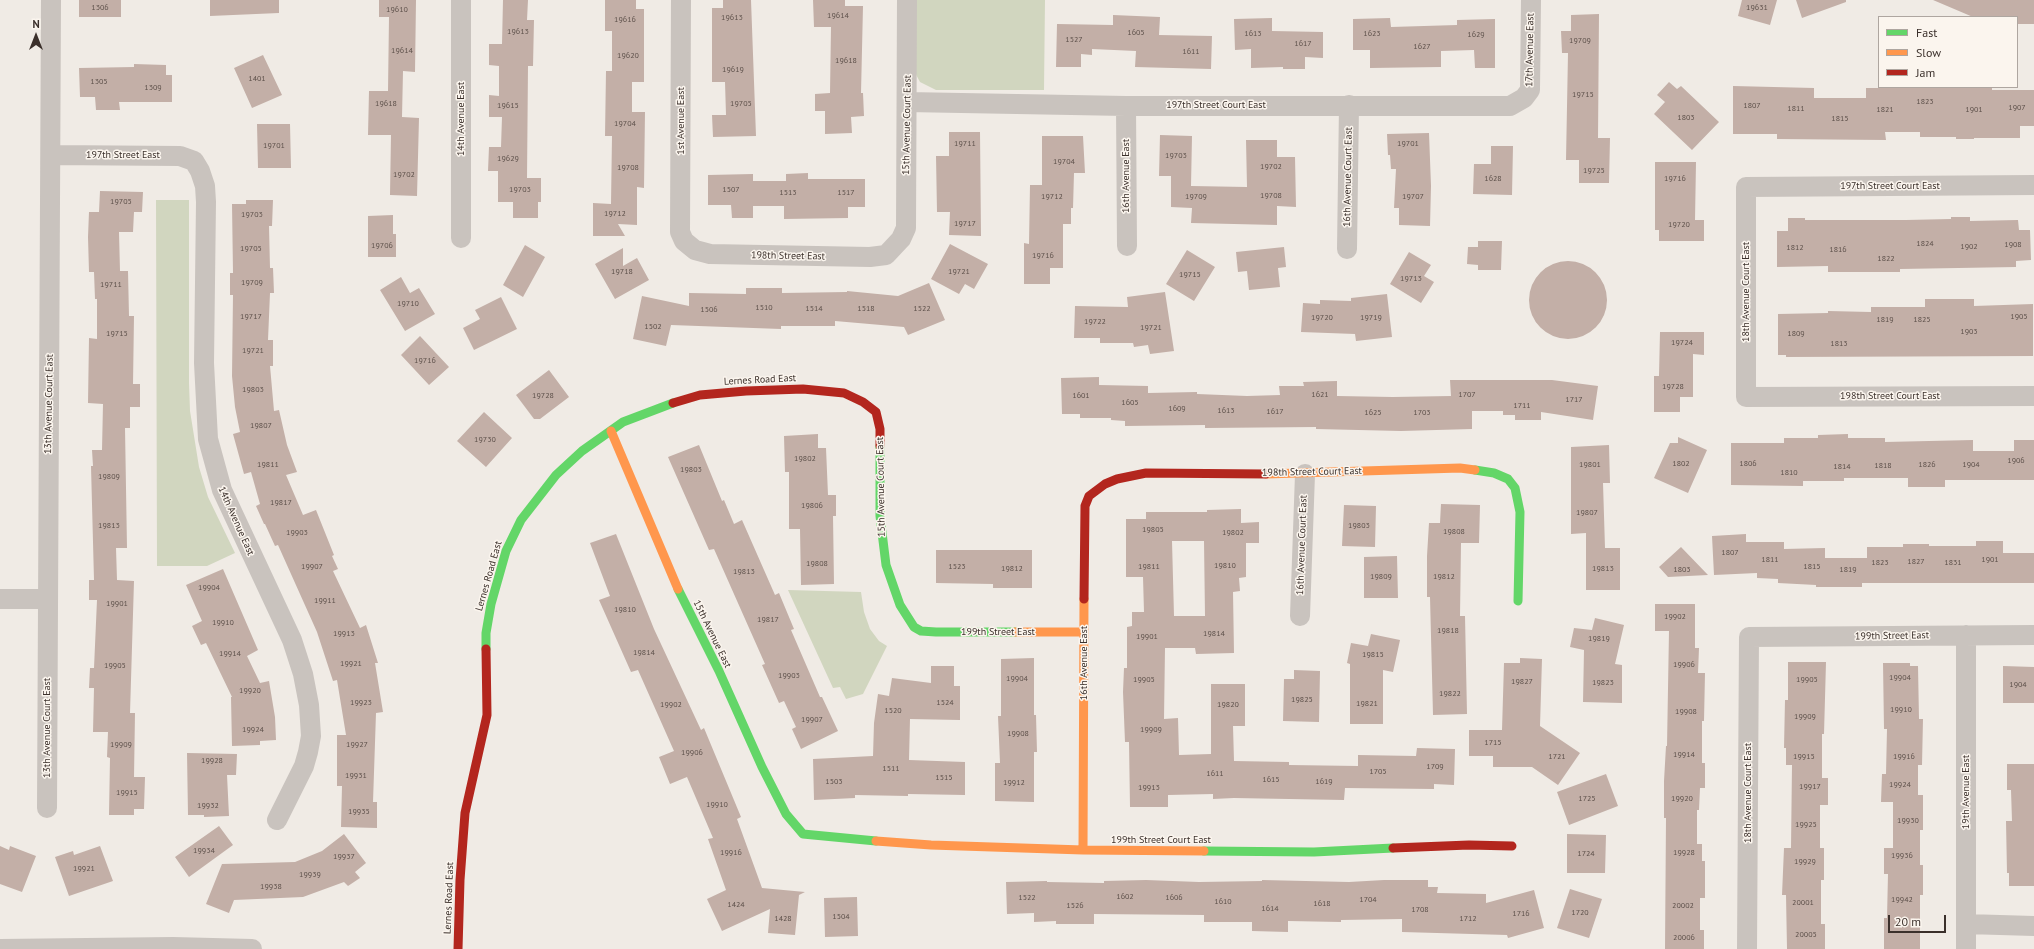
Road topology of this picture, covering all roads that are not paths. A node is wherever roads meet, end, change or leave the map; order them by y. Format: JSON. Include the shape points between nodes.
{"nodes":[{"id":1,"x":51,"y":0,"type":"edge"},
{"id":2,"x":461,"y":0,"type":"edge"},
{"id":3,"x":681,"y":0,"type":"edge"},
{"id":4,"x":907,"y":0,"type":"edge"},
{"id":5,"x":1531,"y":0,"type":"edge"},
{"id":6,"x":1524,"y":98,"type":"joint"},
{"id":7,"x":907,"y":102,"type":"junction"},
{"id":8,"x":1349,"y":105,"type":"junction"},
{"id":9,"x":1126,"y":106,"type":"junction"},
{"id":10,"x":52,"y":155,"type":"junction"},
{"id":11,"x":194,"y":161,"type":"joint"},
{"id":12,"x":2034,"y":185,"type":"edge"},
{"id":13,"x":1746,"y":187,"type":"joint"},
{"id":14,"x":461,"y":238,"type":"dead end"},
{"id":15,"x":684,"y":240,"type":"joint"},
{"id":16,"x":1126,"y":246,"type":"dead end"},
{"id":17,"x":894,"y":247,"type":"joint"},
{"id":18,"x":1347,"y":249,"type":"dead end"},
{"id":19,"x":2034,"y":396,"type":"edge"},
{"id":20,"x":1746,"y":397,"type":"joint"},
{"id":21,"x":876,"y":412,"type":"joint"},
{"id":22,"x":611,"y":431,"type":"junction"},
{"id":23,"x":1304,"y":474,"type":"junction"},
{"id":24,"x":1104,"y":484,"type":"joint"},
{"id":25,"x":0,"y":599,"type":"edge"},
{"id":26,"x":47,"y":599,"type":"junction"},
{"id":27,"x":1518,"y":601,"type":"dead end"},
{"id":28,"x":1300,"y":616,"type":"dead end"},
{"id":29,"x":914,"y":627,"type":"joint"},
{"id":30,"x":1084,"y":632,"type":"junction"},
{"id":31,"x":1966,"y":635,"type":"junction"},
{"id":32,"x":2034,"y":635,"type":"edge"},
{"id":33,"x":1749,"y":637,"type":"joint"},
{"id":34,"x":47,"y":808,"type":"dead end"},
{"id":35,"x":277,"y":820,"type":"dead end"},
{"id":36,"x":810,"y":836,"type":"joint"},
{"id":37,"x":1512,"y":846,"type":"dead end"},
{"id":38,"x":1083,"y":850,"type":"junction"},
{"id":39,"x":1966,"y":924,"type":"junction"},
{"id":40,"x":2034,"y":926,"type":"edge"},
{"id":41,"x":0,"y":949,"type":"edge"},
{"id":42,"x":252,"y":949,"type":"edge"},
{"id":43,"x":458,"y":949,"type":"edge"},
{"id":44,"x":1747,"y":949,"type":"edge"},
{"id":45,"x":1966,"y":949,"type":"edge"}],
"edges":[{"from":1,"to":10,"type":"street","name":"13th Avenue Court East"},
{"from":2,"to":14,"type":"street","name":"14th Avenue East"},
{"from":3,"to":15,"type":"street","name":"1st Avenue East","via":[[680,232]]},
{"from":4,"to":7,"type":"street","name":"15th Avenue Court East"},
{"from":5,"to":6,"type":"street","name":"17th Avenue East","via":[[1530,90]]},
{"from":6,"to":8,"type":"street","name":"197th Street Court East","via":[[1510,106],[1489,107]]},
{"from":7,"to":9,"type":"street","name":"197th Street Court East"},
{"from":7,"to":17,"type":"street","name":"15th Avenue Court East","via":[[906,228]]},
{"from":8,"to":9,"type":"street","name":"197th Street Court East"},
{"from":8,"to":18,"type":"street","name":"16th Avenue Court East"},
{"from":9,"to":16,"type":"street","name":"16th Avenue East"},
{"from":10,"to":11,"type":"street","name":"197th Street East","via":[[180,156]]},
{"from":10,"to":26,"type":"street","name":"13th Avenue Court East"},
{"from":11,"to":35,"type":"street","name":"14th Avenue East","via":[[205,186],[206,202],[204,363],[208,439],[222,490],[292,640],[303,674],[309,705],[308,752],[304,766]]},
{"from":12,"to":13,"type":"street","name":"197th Street Court East"},
{"from":13,"to":20,"type":"street","name":"18th Avenue Court East"},
{"from":15,"to":17,"type":"street","name":"198th Street East","via":[[695,250],[710,254],[870,257],[886,255]]},
{"from":19,"to":20,"type":"street","name":"198th Street Court East"},
{"from":21,"to":22,"type":"street","name":"Lernes Road East","via":[[864,402],[844,393],[803,389],[746,391],[700,395],[623,422]]},
{"from":21,"to":29,"type":"street","name":"15th Avenue Court East","via":[[880,429],[880,516],[886,565],[900,605]]},
{"from":22,"to":36,"type":"street","name":"15th Avenue East","via":[[669,571],[719,671],[762,767],[786,814],[803,834]]},
{"from":22,"to":43,"type":"street","name":"Lernes Road East","via":[[582,451],[556,475],[521,520],[506,552],[491,604],[486,633],[487,715],[465,813]]},
{"from":23,"to":24,"type":"street","name":"198th Street Court East","via":[[1146,473]]},
{"from":23,"to":27,"type":"street","name":"198th Street Court East","via":[[1460,468],[1494,473],[1508,479],[1515,488],[1520,512]]},
{"from":23,"to":28,"type":"street","name":"16th Avenue Court East"},
{"from":24,"to":30,"type":"street","name":"16th Avenue East","via":[[1089,496],[1085,506]]},
{"from":25,"to":26,"type":"street"},
{"from":26,"to":34,"type":"street","name":"13th Avenue Court East"},
{"from":29,"to":30,"type":"street","name":"199th Street East","via":[[920,631],[936,632]]},
{"from":30,"to":38,"type":"street","name":"16th Avenue East"},
{"from":31,"to":32,"type":"street","name":"199th Street East"},
{"from":31,"to":33,"type":"street","name":"199th Street East"},
{"from":31,"to":39,"type":"street","name":"19th Avenue East"},
{"from":33,"to":44,"type":"street","name":"18th Avenue Court East"},
{"from":36,"to":38,"type":"street","name":"199th Street Court East","via":[[930,845]]},
{"from":37,"to":38,"type":"street","name":"199th Street Court East","via":[[1469,845],[1314,852]]},
{"from":39,"to":40,"type":"street"},
{"from":39,"to":45,"type":"street","name":"19th Avenue East"},
{"from":41,"to":42,"type":"street"}]}
